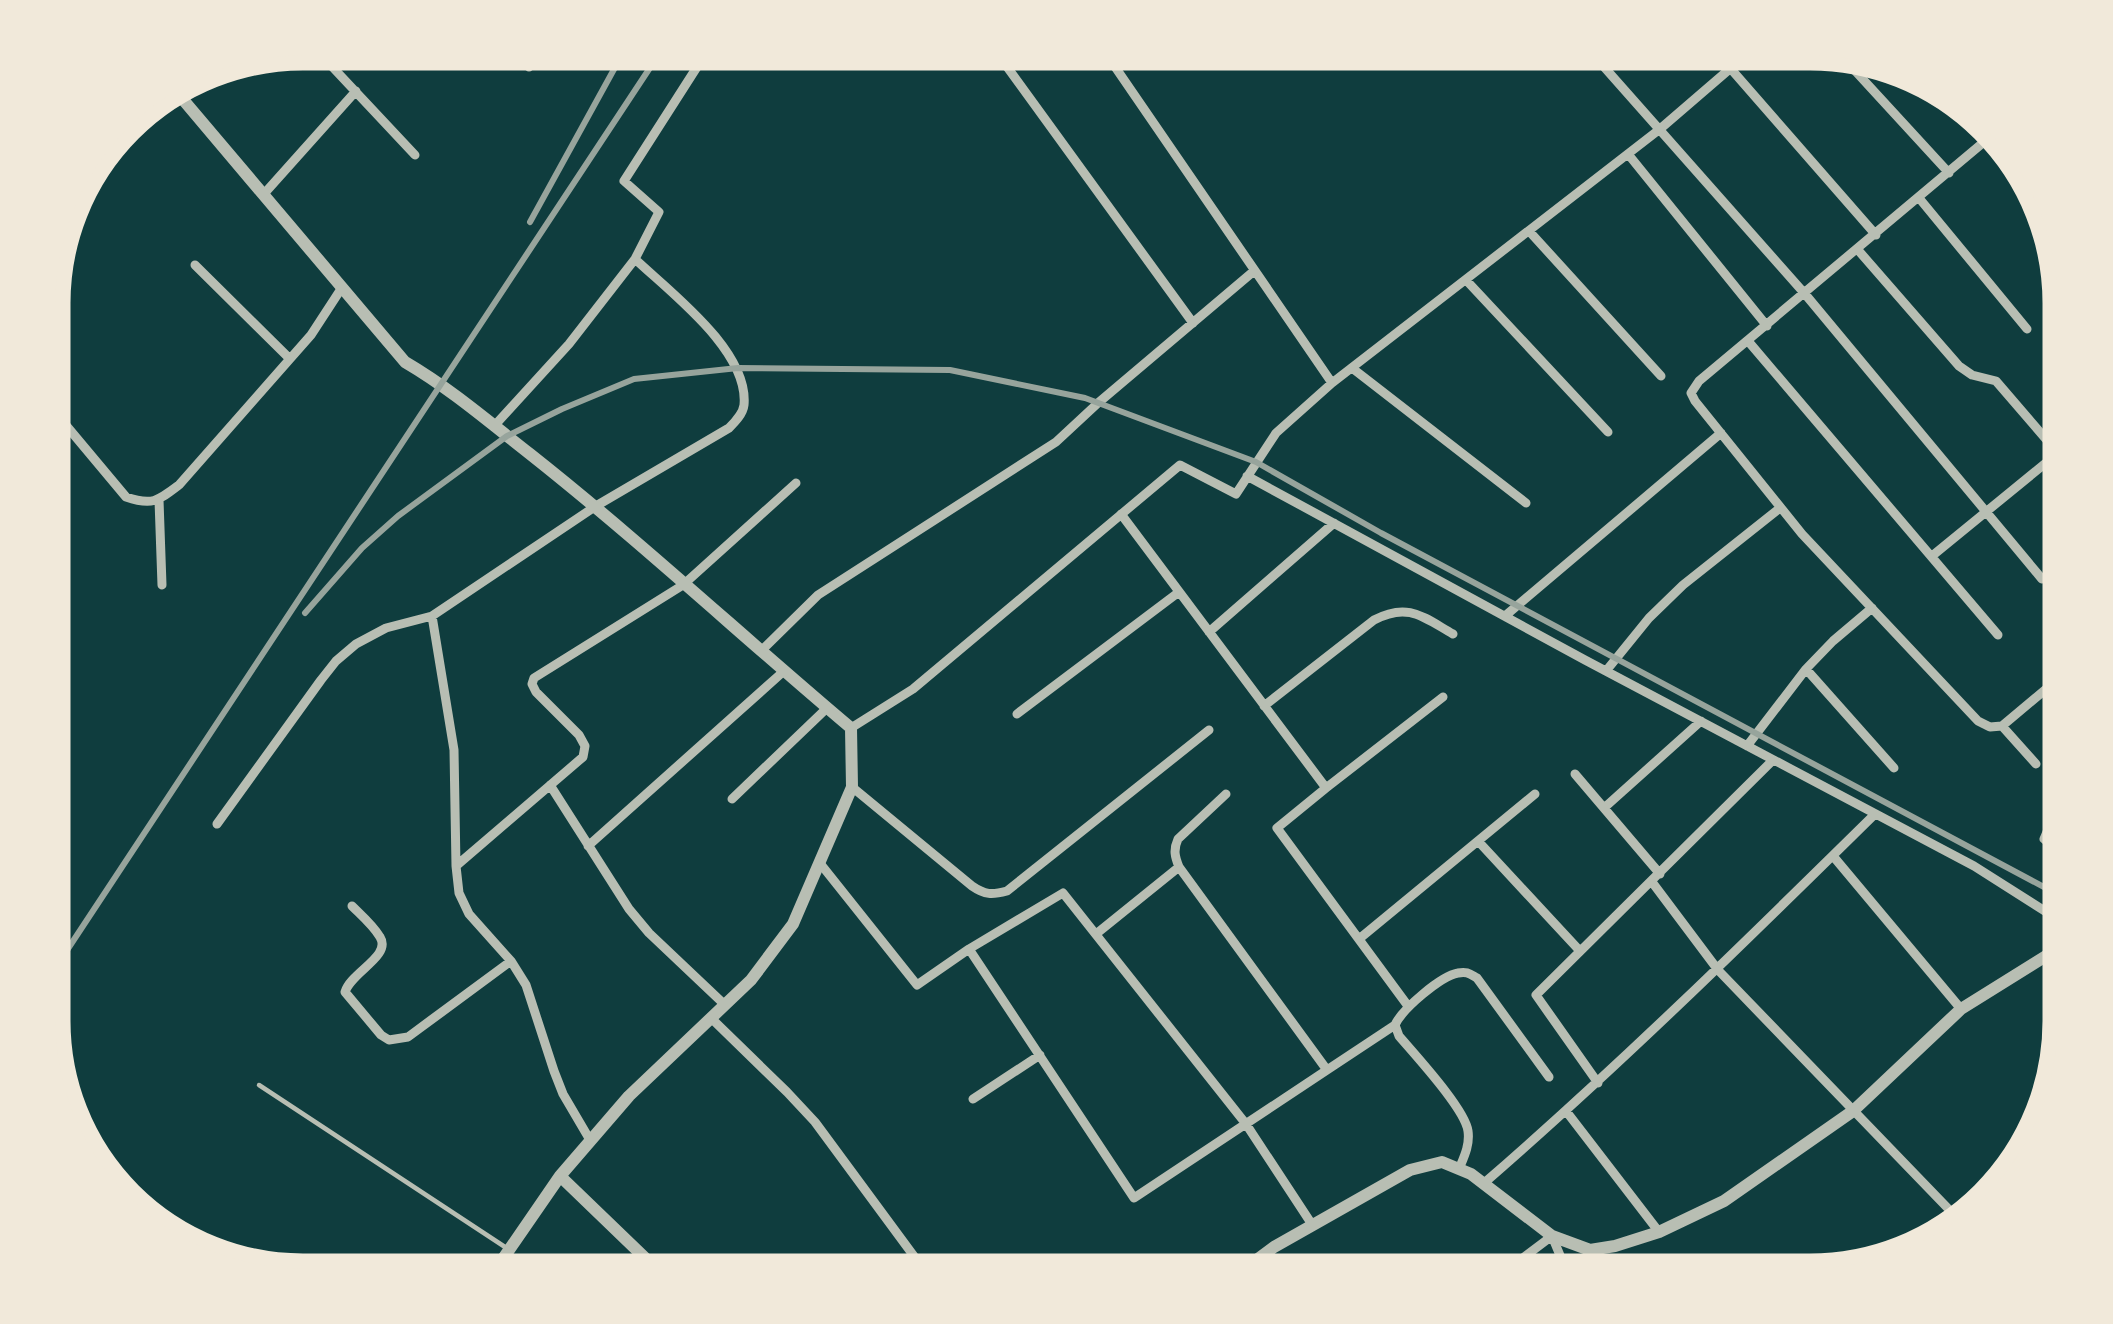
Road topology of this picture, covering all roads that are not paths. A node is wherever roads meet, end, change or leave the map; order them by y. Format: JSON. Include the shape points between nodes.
{"nodes":[{"id":1,"x":329,"y":63,"type":"edge"},
{"id":2,"x":525,"y":63,"type":"edge"},
{"id":3,"x":700,"y":63,"type":"edge"},
{"id":4,"x":1004,"y":63,"type":"edge"},
{"id":5,"x":1113,"y":63,"type":"edge"},
{"id":6,"x":1601,"y":63,"type":"edge"},
{"id":7,"x":1738,"y":63,"type":"edge"},
{"id":8,"x":529,"y":67,"type":"dead end"},
{"id":9,"x":1851,"y":67,"type":"edge"},
{"id":10,"x":1731,"y":69,"type":"junction"},
{"id":11,"x":356,"y":92,"type":"junction"},
{"id":12,"x":181,"y":96,"type":"edge"},
{"id":13,"x":1660,"y":129,"type":"junction"},
{"id":14,"x":1986,"y":140,"type":"edge"},
{"id":15,"x":1628,"y":154,"type":"junction"},
{"id":16,"x":415,"y":155,"type":"dead end"},
{"id":17,"x":1948,"y":173,"type":"junction"},
{"id":18,"x":263,"y":195,"type":"junction"},
{"id":19,"x":1918,"y":199,"type":"junction"},
{"id":20,"x":1529,"y":232,"type":"junction"},
{"id":21,"x":1876,"y":235,"type":"junction"},
{"id":22,"x":1858,"y":250,"type":"junction"},
{"id":23,"x":635,"y":259,"type":"junction"},
{"id":24,"x":195,"y":265,"type":"dead end"},
{"id":25,"x":1254,"y":272,"type":"junction"},
{"id":26,"x":1466,"y":280,"type":"junction"},
{"id":27,"x":341,"y":289,"type":"junction"},
{"id":28,"x":1805,"y":294,"type":"junction"},
{"id":29,"x":1192,"y":323,"type":"junction"},
{"id":30,"x":1767,"y":326,"type":"junction"},
{"id":31,"x":2027,"y":329,"type":"dead end"},
{"id":32,"x":1748,"y":341,"type":"junction"},
{"id":33,"x":289,"y":358,"type":"junction"},
{"id":34,"x":1352,"y":368,"type":"junction"},
{"id":35,"x":1661,"y":376,"type":"dead end"},
{"id":36,"x":1332,"y":383,"type":"junction"},
{"id":37,"x":63,"y":421,"type":"edge"},
{"id":38,"x":496,"y":424,"type":"junction"},
{"id":39,"x":1608,"y":432,"type":"dead end"},
{"id":40,"x":1720,"y":433,"type":"junction"},
{"id":41,"x":2049,"y":443,"type":"edge"},
{"id":42,"x":2049,"y":460,"type":"edge"},
{"id":43,"x":1247,"y":476,"type":"junction"},
{"id":44,"x":796,"y":483,"type":"dead end"},
{"id":45,"x":159,"y":500,"type":"junction"},
{"id":46,"x":1526,"y":503,"type":"dead end"},
{"id":47,"x":596,"y":506,"type":"junction"},
{"id":48,"x":1780,"y":508,"type":"junction"},
{"id":49,"x":1986,"y":511,"type":"junction"},
{"id":50,"x":1120,"y":514,"type":"junction"},
{"id":51,"x":1334,"y":524,"type":"junction"},
{"id":52,"x":1932,"y":556,"type":"junction"},
{"id":53,"x":2042,"y":579,"type":"dead end"},
{"id":54,"x":683,"y":584,"type":"junction"},
{"id":55,"x":162,"y":585,"type":"dead end"},
{"id":56,"x":1179,"y":592,"type":"junction"},
{"id":57,"x":1872,"y":608,"type":"junction"},
{"id":58,"x":432,"y":616,"type":"junction"},
{"id":59,"x":1505,"y":616,"type":"junction"},
{"id":60,"x":1209,"y":632,"type":"junction"},
{"id":61,"x":1454,"y":634,"type":"dead end"},
{"id":62,"x":1998,"y":634,"type":"dead end"},
{"id":63,"x":760,"y":651,"type":"junction"},
{"id":64,"x":1806,"y":669,"type":"junction"},
{"id":65,"x":784,"y":671,"type":"junction"},
{"id":66,"x":1606,"y":671,"type":"junction"},
{"id":67,"x":2049,"y":687,"type":"edge"},
{"id":68,"x":1443,"y":697,"type":"dead end"},
{"id":69,"x":1264,"y":706,"type":"junction"},
{"id":70,"x":827,"y":708,"type":"junction"},
{"id":71,"x":1017,"y":714,"type":"dead end"},
{"id":72,"x":1701,"y":721,"type":"junction"},
{"id":73,"x":2002,"y":726,"type":"junction"},
{"id":74,"x":851,"y":728,"type":"junction"},
{"id":75,"x":1209,"y":730,"type":"dead end"},
{"id":76,"x":1747,"y":746,"type":"junction"},
{"id":77,"x":1773,"y":760,"type":"junction"},
{"id":78,"x":2036,"y":764,"type":"dead end"},
{"id":79,"x":1894,"y":768,"type":"dead end"},
{"id":80,"x":1576,"y":774,"type":"dead end"},
{"id":81,"x":550,"y":785,"type":"junction"},
{"id":82,"x":852,"y":787,"type":"junction"},
{"id":83,"x":1326,"y":788,"type":"junction"},
{"id":84,"x":1226,"y":794,"type":"dead end"},
{"id":85,"x":1535,"y":794,"type":"dead end"},
{"id":86,"x":732,"y":799,"type":"dead end"},
{"id":87,"x":1604,"y":808,"type":"junction"},
{"id":88,"x":1875,"y":814,"type":"junction"},
{"id":89,"x":217,"y":824,"type":"dead end"},
{"id":90,"x":1478,"y":841,"type":"junction"},
{"id":91,"x":588,"y":846,"type":"junction"},
{"id":92,"x":1833,"y":856,"type":"junction"},
{"id":93,"x":819,"y":862,"type":"junction"},
{"id":94,"x":456,"y":866,"type":"junction"},
{"id":95,"x":1180,"y":867,"type":"junction"},
{"id":96,"x":1656,"y":878,"type":"junction"},
{"id":97,"x":352,"y":906,"type":"dead end"},
{"id":98,"x":2049,"y":913,"type":"edge"},
{"id":99,"x":1096,"y":934,"type":"junction"},
{"id":100,"x":1359,"y":939,"type":"junction"},
{"id":101,"x":969,"y":949,"type":"junction"},
{"id":102,"x":1580,"y":951,"type":"junction"},
{"id":103,"x":2049,"y":955,"type":"edge"},
{"id":104,"x":511,"y":961,"type":"junction"},
{"id":105,"x":1718,"y":970,"type":"junction"},
{"id":106,"x":725,"y":1005,"type":"junction"},
{"id":107,"x":1408,"y":1006,"type":"junction"},
{"id":108,"x":1961,"y":1009,"type":"junction"},
{"id":109,"x":711,"y":1018,"type":"junction"},
{"id":110,"x":1395,"y":1025,"type":"junction"},
{"id":111,"x":1040,"y":1055,"type":"junction"},
{"id":112,"x":1328,"y":1070,"type":"junction"},
{"id":113,"x":1549,"y":1078,"type":"dead end"},
{"id":114,"x":1598,"y":1083,"type":"junction"},
{"id":115,"x":260,"y":1085,"type":"dead end"},
{"id":116,"x":973,"y":1099,"type":"dead end"},
{"id":117,"x":1853,"y":1111,"type":"junction"},
{"id":118,"x":1566,"y":1112,"type":"junction"},
{"id":119,"x":1246,"y":1124,"type":"junction"},
{"id":120,"x":590,"y":1141,"type":"junction"},
{"id":121,"x":1459,"y":1169,"type":"junction"},
{"id":122,"x":560,"y":1176,"type":"junction"},
{"id":123,"x":1483,"y":1184,"type":"junction"},
{"id":124,"x":1952,"y":1214,"type":"edge"},
{"id":125,"x":1312,"y":1226,"type":"junction"},
{"id":126,"x":1659,"y":1232,"type":"junction"},
{"id":127,"x":1552,"y":1236,"type":"junction"},
{"id":128,"x":509,"y":1250,"type":"junction"},
{"id":129,"x":1257,"y":1260,"type":"edge"},
{"id":130,"x":1520,"y":1260,"type":"edge"},
{"id":131,"x":1562,"y":1260,"type":"edge"},
{"id":132,"x":502,"y":1261,"type":"edge"},
{"id":133,"x":648,"y":1261,"type":"edge"},
{"id":134,"x":916,"y":1261,"type":"edge"}],
"edges":[{"from":1,"to":11,"type":"street"},
{"from":2,"to":8,"type":"street"},
{"from":3,"to":23,"type":"street","via":[[624,181],[659,212]]},
{"from":4,"to":29,"type":"street"},
{"from":5,"to":25,"type":"street"},
{"from":6,"to":13,"type":"street"},
{"from":7,"to":10,"type":"street"},
{"from":9,"to":17,"type":"street"},
{"from":10,"to":13,"type":"street"},
{"from":10,"to":21,"type":"street"},
{"from":11,"to":16,"type":"street"},
{"from":11,"to":18,"type":"street"},
{"from":12,"to":18,"type":"street"},
{"from":13,"to":15,"type":"street"},
{"from":13,"to":28,"type":"street"},
{"from":14,"to":17,"type":"street"},
{"from":15,"to":20,"type":"street"},
{"from":15,"to":30,"type":"street"},
{"from":17,"to":19,"type":"street"},
{"from":18,"to":27,"type":"street"},
{"from":19,"to":21,"type":"street"},
{"from":19,"to":31,"type":"street"},
{"from":20,"to":26,"type":"street"},
{"from":20,"to":35,"type":"street"},
{"from":21,"to":22,"type":"street"},
{"from":22,"to":28,"type":"street"},
{"from":22,"to":41,"type":"street","via":[[1959,366],[1996,381]]},
{"from":23,"to":38,"type":"street"},
{"from":23,"to":47,"type":"street","via":[[722,342],[738,368],[744,404],[729,428]]},
{"from":24,"to":33,"type":"street"},
{"from":25,"to":29,"type":"street"},
{"from":25,"to":36,"type":"street"},
{"from":26,"to":34,"type":"street"},
{"from":26,"to":39,"type":"street"},
{"from":27,"to":33,"type":"street"},
{"from":27,"to":38,"type":"street","via":[[405,362]]},
{"from":28,"to":30,"type":"street"},
{"from":28,"to":49,"type":"street"},
{"from":29,"to":63,"type":"street","via":[[1056,442],[818,596]]},
{"from":30,"to":32,"type":"street"},
{"from":32,"to":40,"type":"street","via":[[1691,392]]},
{"from":32,"to":52,"type":"street"},
{"from":33,"to":45,"type":"street"},
{"from":34,"to":36,"type":"street"},
{"from":34,"to":46,"type":"street"},
{"from":36,"to":43,"type":"street","via":[[1276,433]]},
{"from":37,"to":45,"type":"street","via":[[126,497]]},
{"from":38,"to":47,"type":"street"},
{"from":40,"to":48,"type":"street"},
{"from":40,"to":59,"type":"street"},
{"from":42,"to":49,"type":"street"},
{"from":43,"to":50,"type":"street","via":[[1236,494],[1180,465]]},
{"from":43,"to":51,"type":"street"},
{"from":44,"to":54,"type":"street"},
{"from":45,"to":55,"type":"street"},
{"from":47,"to":54,"type":"street"},
{"from":47,"to":58,"type":"street"},
{"from":48,"to":57,"type":"street"},
{"from":48,"to":66,"type":"street","via":[[1683,585]]},
{"from":49,"to":52,"type":"street"},
{"from":49,"to":53,"type":"street"},
{"from":50,"to":56,"type":"street"},
{"from":50,"to":74,"type":"street","via":[[913,689]]},
{"from":51,"to":59,"type":"street"},
{"from":51,"to":60,"type":"street"},
{"from":52,"to":62,"type":"street"},
{"from":54,"to":63,"type":"street"},
{"from":54,"to":81,"type":"street","via":[[534,678],[536,692],[585,746]]},
{"from":56,"to":60,"type":"street"},
{"from":56,"to":71,"type":"street"},
{"from":57,"to":64,"type":"street"},
{"from":57,"to":73,"type":"street","via":[[1978,721]]},
{"from":58,"to":89,"type":"street","via":[[386,628],[337,661]]},
{"from":58,"to":94,"type":"street","via":[[454,750]]},
{"from":59,"to":66,"type":"street"},
{"from":60,"to":69,"type":"street"},
{"from":61,"to":69,"type":"street","via":[[1417,614],[1391,611]]},
{"from":63,"to":65,"type":"street"},
{"from":64,"to":76,"type":"street"},
{"from":64,"to":79,"type":"street"},
{"from":65,"to":70,"type":"street"},
{"from":65,"to":91,"type":"street"},
{"from":66,"to":72,"type":"street"},
{"from":67,"to":73,"type":"street"},
{"from":68,"to":83,"type":"street"},
{"from":69,"to":83,"type":"street"},
{"from":70,"to":74,"type":"street"},
{"from":70,"to":86,"type":"street"},
{"from":72,"to":76,"type":"street"},
{"from":72,"to":87,"type":"street"},
{"from":73,"to":78,"type":"street"},
{"from":74,"to":82,"type":"street"},
{"from":75,"to":82,"type":"street","via":[[994,895],[972,886]]},
{"from":76,"to":77,"type":"street"},
{"from":77,"to":88,"type":"street"},
{"from":77,"to":96,"type":"street"},
{"from":80,"to":87,"type":"street"},
{"from":81,"to":91,"type":"street"},
{"from":81,"to":94,"type":"street"},
{"from":82,"to":93,"type":"street"},
{"from":83,"to":100,"type":"street","via":[[1277,828]]},
{"from":84,"to":95,"type":"street","via":[[1178,839]]},
{"from":85,"to":90,"type":"street"},
{"from":87,"to":96,"type":"street"},
{"from":88,"to":92,"type":"street"},
{"from":88,"to":98,"type":"street"},
{"from":90,"to":100,"type":"street"},
{"from":90,"to":102,"type":"street"},
{"from":91,"to":106,"type":"street","via":[[649,933]]},
{"from":92,"to":105,"type":"street"},
{"from":92,"to":108,"type":"street"},
{"from":93,"to":101,"type":"street","via":[[916,985]]},
{"from":93,"to":106,"type":"street","via":[[794,924]]},
{"from":94,"to":104,"type":"street","via":[[470,914]]},
{"from":95,"to":99,"type":"street"},
{"from":95,"to":112,"type":"street"},
{"from":96,"to":102,"type":"street"},
{"from":96,"to":105,"type":"street"},
{"from":97,"to":104,"type":"street","via":[[384,942],[345,992],[389,1040],[408,1037]]},
{"from":99,"to":101,"type":"street","via":[[1064,893]]},
{"from":99,"to":119,"type":"street"},
{"from":100,"to":107,"type":"street"},
{"from":101,"to":111,"type":"street"},
{"from":102,"to":114,"type":"street","via":[[1536,994]]},
{"from":103,"to":108,"type":"street"},
{"from":104,"to":120,"type":"street"},
{"from":105,"to":114,"type":"street"},
{"from":105,"to":117,"type":"street"},
{"from":106,"to":109,"type":"street"},
{"from":107,"to":110,"type":"street"},
{"from":107,"to":113,"type":"street","via":[[1454,974],[1477,978]]},
{"from":108,"to":117,"type":"street"},
{"from":109,"to":120,"type":"street"},
{"from":109,"to":134,"type":"street","via":[[815,1123]]},
{"from":110,"to":112,"type":"street"},
{"from":110,"to":121,"type":"street","via":[[1468,1128]]},
{"from":111,"to":116,"type":"street"},
{"from":111,"to":119,"type":"street","via":[[1134,1198]]},
{"from":112,"to":119,"type":"street"},
{"from":114,"to":118,"type":"street"},
{"from":115,"to":128,"type":"lane"},
{"from":117,"to":124,"type":"street"},
{"from":117,"to":126,"type":"street","via":[[1724,1201]]},
{"from":118,"to":123,"type":"street"},
{"from":118,"to":126,"type":"street"},
{"from":119,"to":125,"type":"street"},
{"from":120,"to":122,"type":"street"},
{"from":121,"to":123,"type":"street"},
{"from":121,"to":125,"type":"street","via":[[1442,1162],[1410,1170]]},
{"from":122,"to":128,"type":"street"},
{"from":122,"to":133,"type":"street"},
{"from":123,"to":127,"type":"street"},
{"from":125,"to":129,"type":"street"},
{"from":126,"to":127,"type":"street","via":[[1590,1250]]},
{"from":127,"to":130,"type":"street"},
{"from":127,"to":131,"type":"street"},
{"from":128,"to":132,"type":"street"}]}
